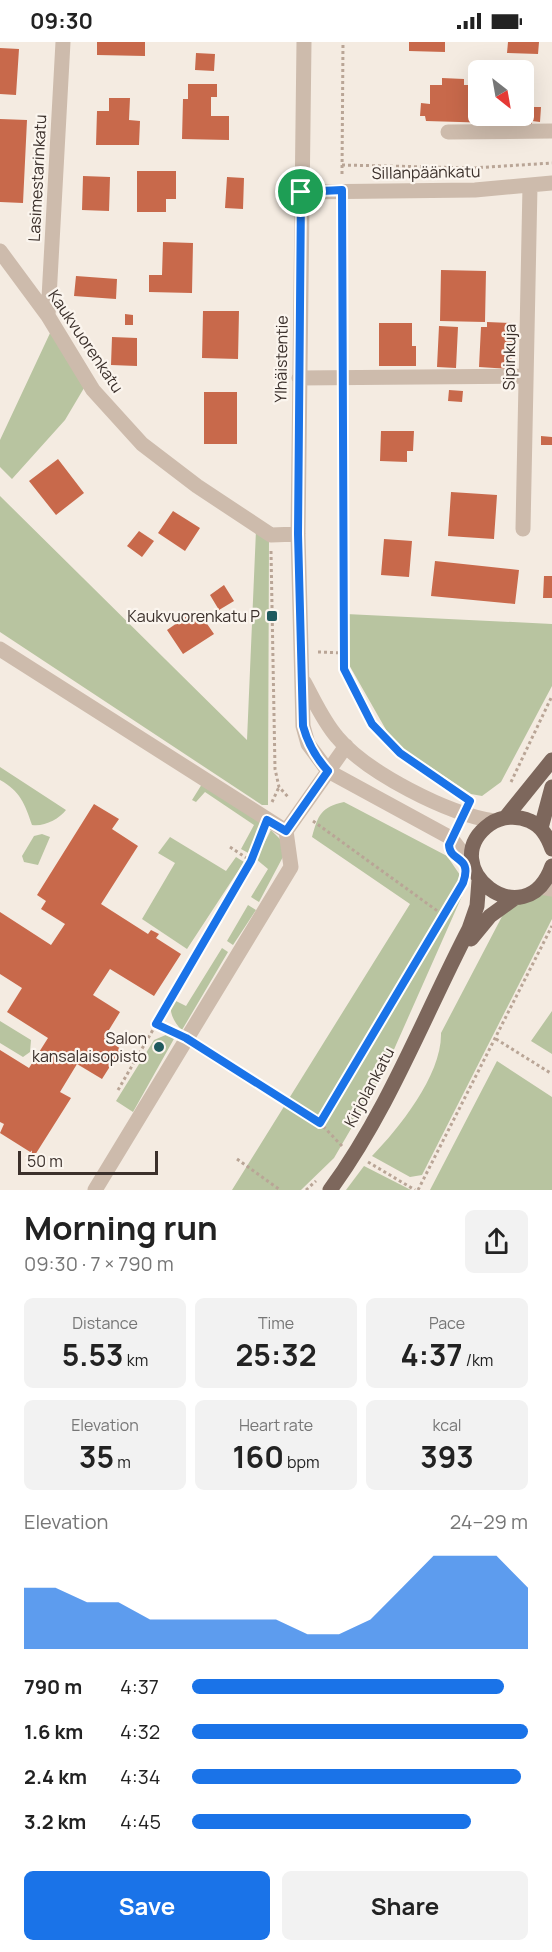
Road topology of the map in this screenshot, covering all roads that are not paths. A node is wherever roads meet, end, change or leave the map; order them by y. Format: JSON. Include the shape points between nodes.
{"nodes":[{"id":1,"x":63,"y":42,"type":"edge"},
{"id":2,"x":304,"y":42,"type":"edge"},
{"id":3,"x":552,"y":131,"type":"edge"},
{"id":4,"x":448,"y":132,"type":"dead end"},
{"id":5,"x":552,"y":183,"type":"edge"},
{"id":6,"x":530,"y":186,"type":"junction"},
{"id":7,"x":301,"y":192,"type":"junction"},
{"id":8,"x":0,"y":252,"type":"edge"},
{"id":9,"x":48,"y":315,"type":"junction"},
{"id":10,"x":526,"y":376,"type":"junction"},
{"id":11,"x":299,"y":378,"type":"junction"},
{"id":12,"x":523,"y":529,"type":"dead end"},
{"id":13,"x":298,"y":534,"type":"junction"},
{"id":14,"x":0,"y":649,"type":"edge"},
{"id":15,"x":302,"y":676,"type":"junction"},
{"id":16,"x":346,"y":746,"type":"junction"},
{"id":17,"x":552,"y":760,"type":"edge"},
{"id":18,"x":328,"y":771,"type":"junction"},
{"id":19,"x":552,"y":787,"type":"edge"},
{"id":20,"x":500,"y":819,"type":"junction"},
{"id":21,"x":541,"y":828,"type":"junction"},
{"id":22,"x":286,"y":831,"type":"junction"},
{"id":23,"x":552,"y":849,"type":"edge"},
{"id":24,"x":552,"y":866,"type":"edge"},
{"id":25,"x":476,"y":873,"type":"junction"},
{"id":26,"x":546,"y":888,"type":"edge"},
{"id":27,"x":515,"y":898,"type":"junction"},
{"id":28,"x":434,"y":998,"type":"junction"},
{"id":29,"x":95,"y":1190,"type":"edge"},
{"id":30,"x":330,"y":1190,"type":"edge"}],
"edges":[{"from":1,"to":9,"type":"street","name":"Lasimestarinkatu"},
{"from":2,"to":7,"type":"street","name":"Ylhäistentie"},
{"from":3,"to":4,"type":"street"},
{"from":5,"to":6,"type":"street","name":"Sillanpäänkatu"},
{"from":6,"to":7,"type":"street","name":"Sillanpäänkatu"},
{"from":6,"to":10,"type":"street","name":"Sipinkuja"},
{"from":7,"to":11,"type":"street","name":"Ylhäistentie"},
{"from":8,"to":9,"type":"street","name":"Kaukvuorenkatu"},
{"from":9,"to":13,"type":"street","name":"Kaukvuorenkatu","via":[[93,390],[142,444],[271,535]]},
{"from":10,"to":11,"type":"street"},
{"from":10,"to":12,"type":"street","name":"Sipinkuja"},
{"from":11,"to":13,"type":"street","name":"Ylhäistentie"},
{"from":13,"to":15,"type":"street","name":"Ylhäistentie"},
{"from":14,"to":22,"type":"street"},
{"from":15,"to":16,"type":"street","name":"Ylhäistentie","via":[[321,715]]},
{"from":15,"to":18,"type":"street","name":"Ylhäistentie","via":[[303,726],[308,744]]},
{"from":16,"to":18,"type":"street"},
{"from":16,"to":20,"type":"street","name":"Ylhäistentie","via":[[393,780],[453,811]]},
{"from":17,"to":20,"type":"main road","via":[[521,801]]},
{"from":18,"to":22,"type":"street"},
{"from":18,"to":25,"type":"street","name":"Ylhäistentie","via":[[451,838]]},
{"from":19,"to":21,"type":"main road"},
{"from":20,"to":21,"type":"main road","via":[[525,819]]},
{"from":20,"to":25,"type":"main road","name":"Kirjolankatu","via":[[476,839],[472,853]]},
{"from":21,"to":23,"type":"main road"},
{"from":22,"to":29,"type":"street","via":[[291,867]]},
{"from":24,"to":26,"type":"main road"},
{"from":25,"to":27,"type":"main road","via":[[488,890]]},
{"from":25,"to":28,"type":"main road","name":"Kirjolankatu","via":[[477,906],[470,929]]},
{"from":26,"to":27,"type":"main road","name":"Kirjolankatu"},
{"from":27,"to":28,"type":"main road","name":"Kirjolankatu","via":[[489,916],[475,932]]},
{"from":28,"to":30,"type":"main road","name":"Kirjolankatu","via":[[354,1155]]}]}
